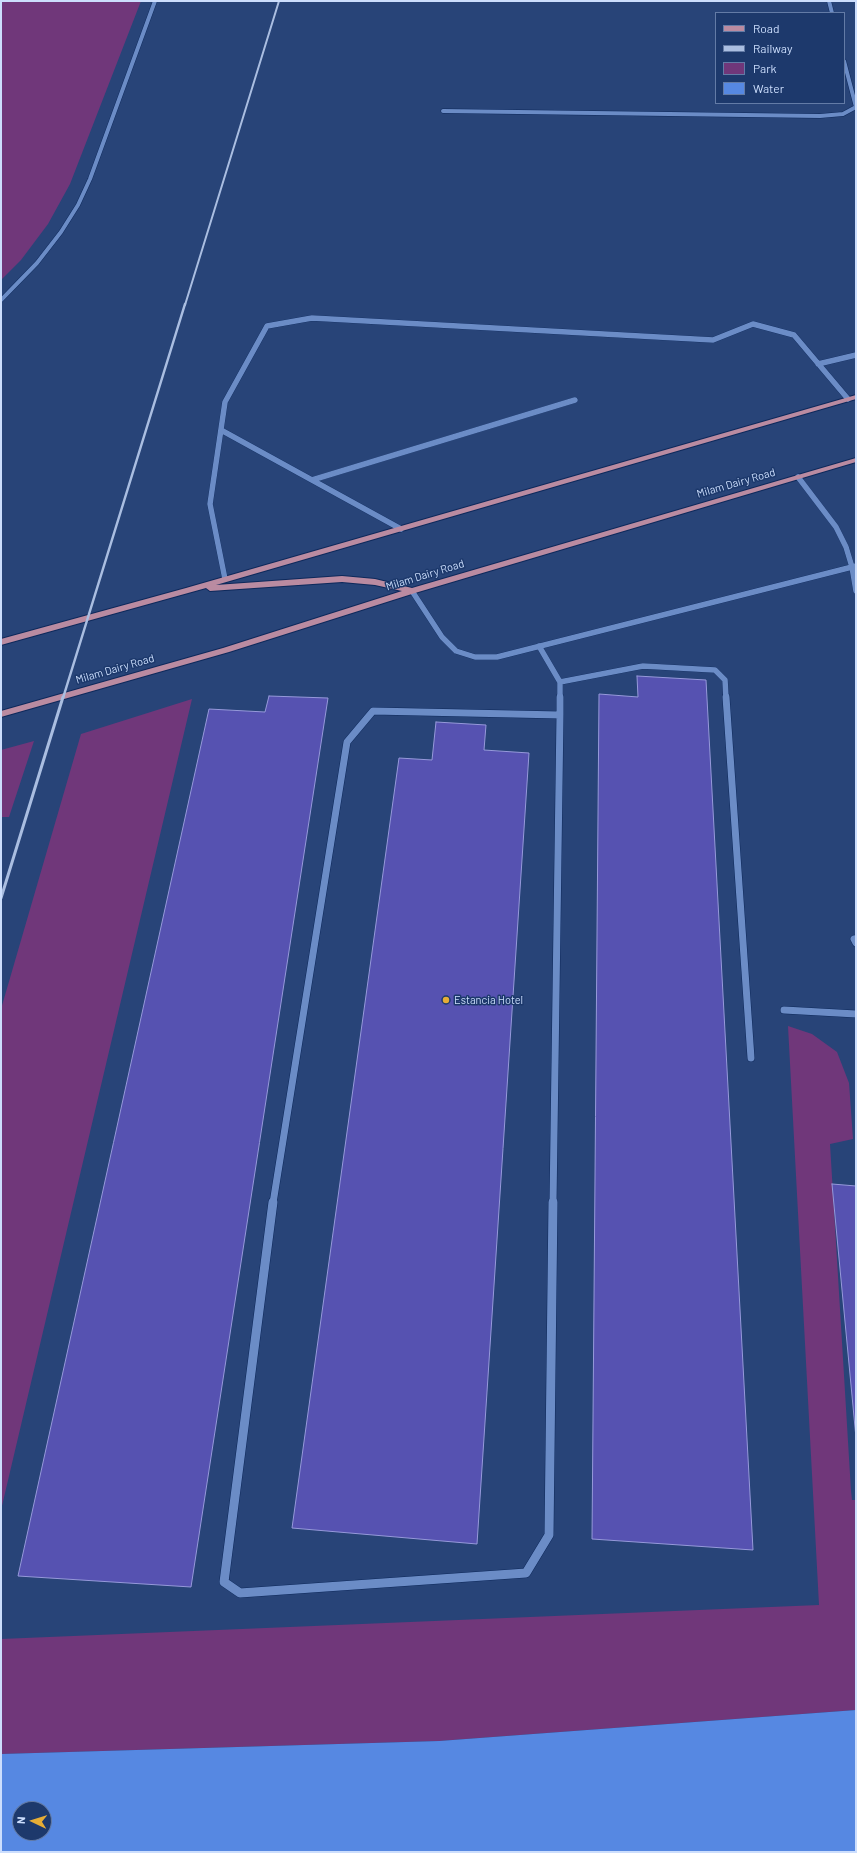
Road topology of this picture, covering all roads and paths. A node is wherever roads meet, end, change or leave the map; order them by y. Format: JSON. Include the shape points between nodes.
{"nodes":[{"id":1,"x":155,"y":1,"type":"edge"},
{"id":2,"x":829,"y":1,"type":"edge"},
{"id":3,"x":832,"y":12,"type":"edge"},
{"id":4,"x":845,"y":65,"type":"edge"},
{"id":5,"x":443,"y":111,"type":"dead end"},
{"id":6,"x":1,"y":300,"type":"edge"},
{"id":7,"x":856,"y":355,"type":"edge"},
{"id":8,"x":818,"y":364,"type":"junction"},
{"id":9,"x":852,"y":398,"type":"edge"},
{"id":10,"x":575,"y":400,"type":"dead end"},
{"id":11,"x":221,"y":430,"type":"junction"},
{"id":12,"x":856,"y":460,"type":"edge"},
{"id":13,"x":798,"y":478,"type":"junction"},
{"id":14,"x":312,"y":480,"type":"junction"},
{"id":15,"x":401,"y":529,"type":"junction"},
{"id":16,"x":854,"y":567,"type":"edge"},
{"id":17,"x":224,"y":580,"type":"junction"},
{"id":18,"x":189,"y":590,"type":"junction"},
{"id":19,"x":856,"y":590,"type":"edge"},
{"id":20,"x":412,"y":592,"type":"junction"},
{"id":21,"x":1,"y":642,"type":"edge"},
{"id":22,"x":539,"y":646,"type":"junction"},
{"id":23,"x":560,"y":682,"type":"junction"},
{"id":24,"x":1,"y":714,"type":"edge"},
{"id":25,"x":560,"y":715,"type":"junction"},
{"id":26,"x":784,"y":1010,"type":"dead end"},
{"id":27,"x":856,"y":1014,"type":"edge"},
{"id":28,"x":751,"y":1058,"type":"dead end"}],
"edges":[{"from":1,"to":6,"type":"lane","via":[[90,179],[78,205],[62,232],[38,263]]},
{"from":2,"to":3,"type":"lane"},
{"from":4,"to":5,"type":"lane","via":[[856,107],[843,114],[820,116]]},
{"from":7,"to":8,"type":"lane"},
{"from":8,"to":9,"type":"lane"},
{"from":8,"to":11,"type":"lane","via":[[794,335],[752,324],[714,340],[312,318],[267,326],[225,402]]},
{"from":9,"to":15,"type":"main road"},
{"from":10,"to":14,"type":"lane"},
{"from":11,"to":14,"type":"lane"},
{"from":11,"to":17,"type":"lane","via":[[210,504]]},
{"from":12,"to":13,"type":"main road","name":"Milam Dairy Road"},
{"from":13,"to":16,"type":"lane","via":[[836,527]]},
{"from":13,"to":20,"type":"main road","name":"Milam Dairy Road"},
{"from":14,"to":15,"type":"lane"},
{"from":15,"to":17,"type":"main road"},
{"from":16,"to":19,"type":"lane"},
{"from":16,"to":22,"type":"lane"},
{"from":17,"to":18,"type":"main road"},
{"from":18,"to":20,"type":"main road","via":[[342,579],[375,582]]},
{"from":18,"to":21,"type":"main road"},
{"from":20,"to":22,"type":"lane","via":[[442,637],[456,651],[476,657],[496,657]]},
{"from":20,"to":24,"type":"main road","name":"Milam Dairy Road","via":[[226,650]]},
{"from":22,"to":23,"type":"lane"},
{"from":23,"to":25,"type":"lane"},
{"from":23,"to":28,"type":"lane","via":[[643,666],[715,670],[725,680]]},
{"from":25,"to":25,"type":"lane","via":[[549,1535],[526,1573],[240,1593],[224,1582],[273,1205],[346,742],[373,711]]},
{"from":26,"to":27,"type":"lane"}]}
